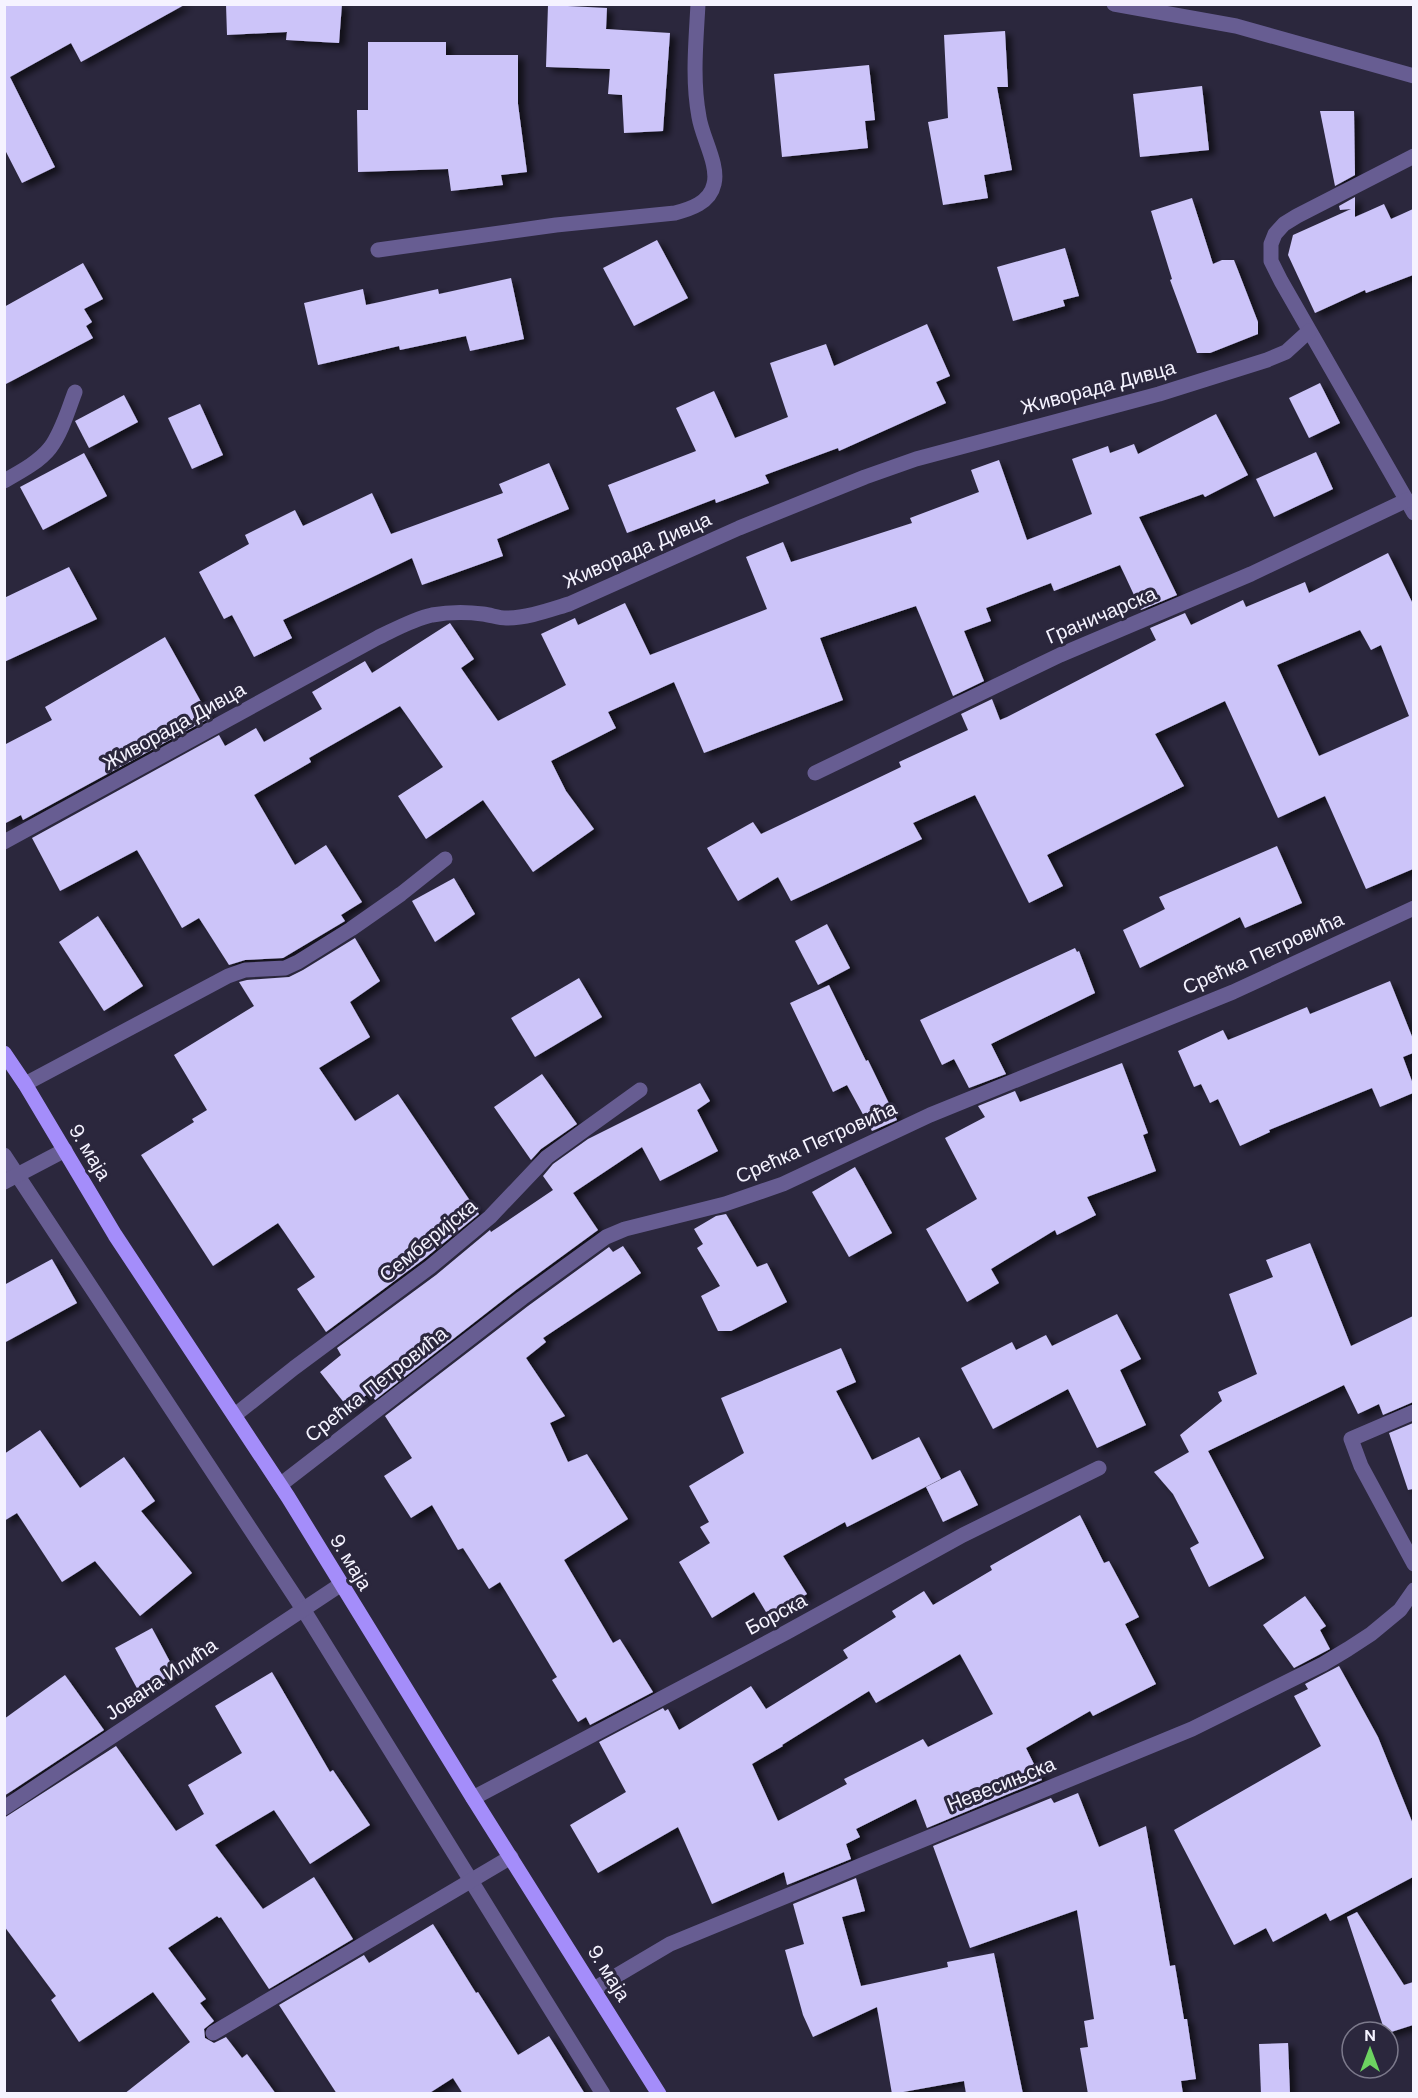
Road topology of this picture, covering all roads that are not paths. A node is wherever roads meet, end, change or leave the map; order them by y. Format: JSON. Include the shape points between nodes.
{"nodes":[{"id":1,"x":698,"y":4,"type":"edge"},
{"id":2,"x":1114,"y":4,"type":"edge"},
{"id":3,"x":1413,"y":76,"type":"edge"},
{"id":4,"x":1413,"y":156,"type":"edge"},
{"id":5,"x":378,"y":250,"type":"dead end"},
{"id":6,"x":1309,"y":332,"type":"junction"},
{"id":7,"x":75,"y":392,"type":"dead end"},
{"id":8,"x":4,"y":481,"type":"edge"},
{"id":9,"x":1410,"y":507,"type":"edge"},
{"id":10,"x":815,"y":773,"type":"dead end"},
{"id":11,"x":4,"y":842,"type":"edge"},
{"id":12,"x":445,"y":859,"type":"dead end"},
{"id":13,"x":1413,"y":908,"type":"edge"},
{"id":14,"x":4,"y":1053,"type":"edge"},
{"id":15,"x":25,"y":1084,"type":"junction"},
{"id":16,"x":640,"y":1090,"type":"dead end"},
{"id":17,"x":64,"y":1150,"type":"junction"},
{"id":18,"x":4,"y":1155,"type":"edge"},
{"id":19,"x":11,"y":1178,"type":"edge"},
{"id":20,"x":1413,"y":1412,"type":"edge"},
{"id":21,"x":235,"y":1415,"type":"junction"},
{"id":22,"x":1099,"y":1468,"type":"dead end"},
{"id":23,"x":280,"y":1485,"type":"junction"},
{"id":24,"x":1413,"y":1564,"type":"edge"},
{"id":25,"x":340,"y":1585,"type":"junction"},
{"id":26,"x":1412,"y":1593,"type":"edge"},
{"id":27,"x":303,"y":1609,"type":"junction"},
{"id":28,"x":473,"y":1798,"type":"junction"},
{"id":29,"x":4,"y":1808,"type":"edge"},
{"id":30,"x":511,"y":1857,"type":"junction"},
{"id":31,"x":471,"y":1881,"type":"junction"},
{"id":32,"x":594,"y":1989,"type":"junction"},
{"id":33,"x":213,"y":2033,"type":"dead end"},
{"id":34,"x":603,"y":2094,"type":"edge"},
{"id":35,"x":659,"y":2094,"type":"edge"}],
"edges":[{"from":1,"to":5,"type":"street","via":[[695,74],[699,117],[714,170],[714,185],[693,208]]},
{"from":2,"to":3,"type":"street","via":[[1236,26]]},
{"from":4,"to":6,"type":"street","via":[[1297,216],[1275,234],[1271,261]]},
{"from":6,"to":9,"type":"street"},
{"from":6,"to":11,"type":"street","name":"Живорада Дивца","via":[[1286,352],[1267,360],[1159,394],[916,459],[865,477],[544,612],[506,618],[453,613],[405,624]]},
{"from":7,"to":8,"type":"street","via":[[49,450]]},
{"from":9,"to":10,"type":"street","name":"Граничарска","via":[[1060,656]]},
{"from":12,"to":15,"type":"street","via":[[359,924],[298,962],[285,968],[244,970],[228,976]]},
{"from":13,"to":23,"type":"street","name":"Срећка Петровића","via":[[1233,992],[930,1114],[783,1184],[606,1237]]},
{"from":14,"to":15,"type":"main road","name":"9. маја"},
{"from":15,"to":17,"type":"main road","name":"9. маја"},
{"from":16,"to":21,"type":"street","name":"Семберијска","via":[[547,1157],[490,1217],[430,1267]]},
{"from":17,"to":19,"type":"street"},
{"from":17,"to":21,"type":"main road","name":"9. маја","via":[[115,1235]]},
{"from":18,"to":19,"type":"street"},
{"from":19,"to":27,"type":"street"},
{"from":20,"to":24,"type":"street","via":[[1351,1438],[1361,1466]]},
{"from":21,"to":23,"type":"main road","name":"9. маја"},
{"from":22,"to":28,"type":"street","name":"Борска","via":[[963,1535]]},
{"from":23,"to":25,"type":"main road","name":"9. маја"},
{"from":25,"to":27,"type":"street","name":"Јована Илића"},
{"from":25,"to":28,"type":"main road","name":"9. маја"},
{"from":26,"to":32,"type":"street","name":"Невесињска","via":[[1400,1610],[1348,1649],[1192,1729],[670,1944]]},
{"from":27,"to":29,"type":"street","name":"Јована Илића"},
{"from":27,"to":31,"type":"street"},
{"from":28,"to":30,"type":"main road","name":"9. маја"},
{"from":30,"to":31,"type":"street"},
{"from":30,"to":32,"type":"main road","name":"9. маја"},
{"from":31,"to":33,"type":"street"},
{"from":31,"to":34,"type":"street"},
{"from":32,"to":35,"type":"main road","name":"9. маја"}]}
